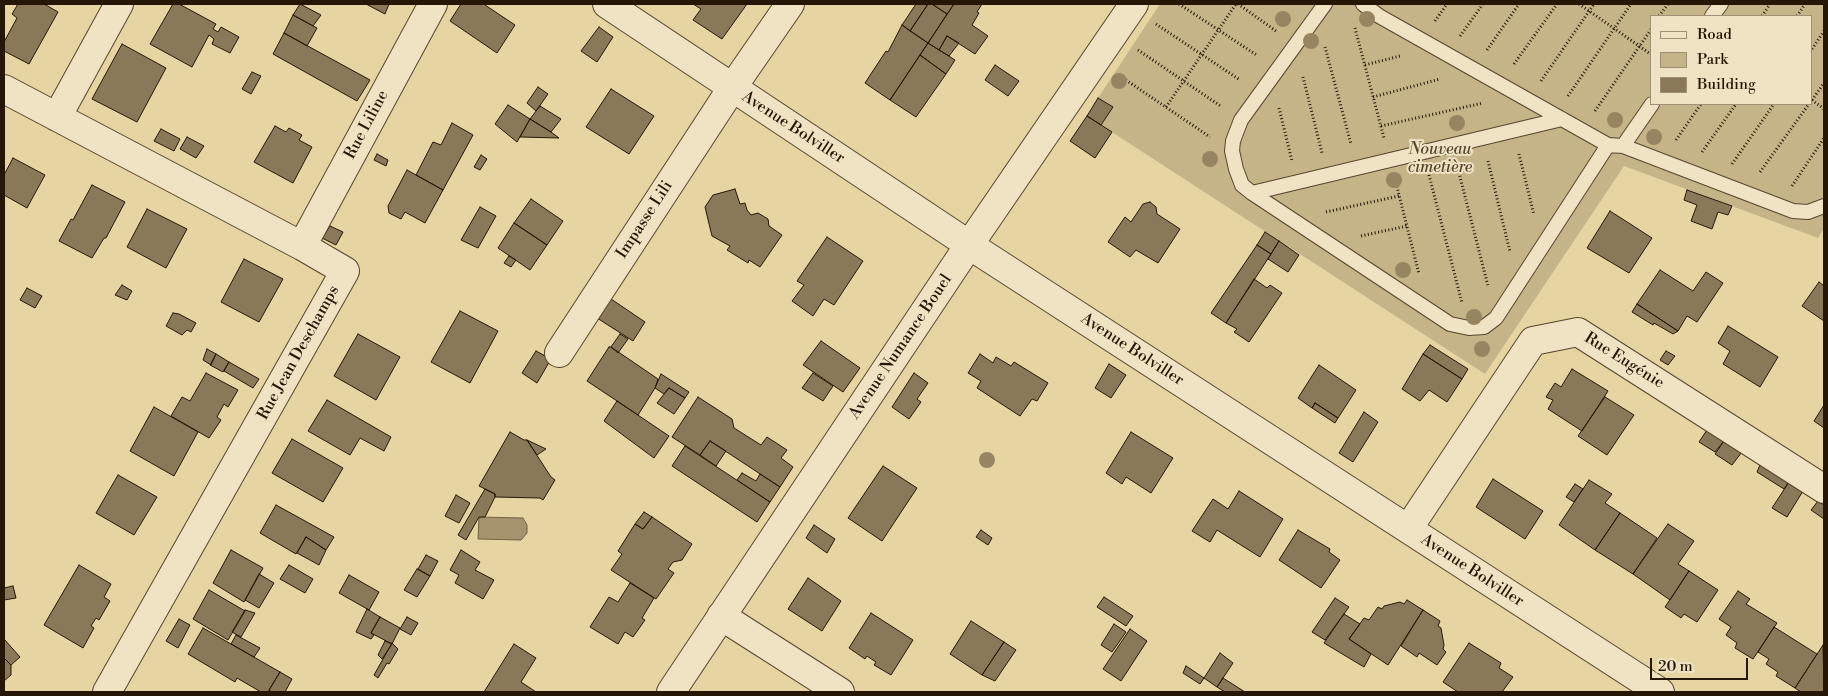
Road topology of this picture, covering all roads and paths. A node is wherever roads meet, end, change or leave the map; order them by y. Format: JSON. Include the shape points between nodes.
{"nodes":[{"id":1,"x":119,"y":4,"type":"edge"},
{"id":2,"x":433,"y":4,"type":"edge"},
{"id":3,"x":607,"y":4,"type":"edge"},
{"id":4,"x":790,"y":4,"type":"edge"},
{"id":5,"x":1134,"y":4,"type":"edge"},
{"id":6,"x":1179,"y":4,"type":"edge"},
{"id":7,"x":1237,"y":4,"type":"edge"},
{"id":8,"x":1363,"y":4,"type":"edge"},
{"id":9,"x":1483,"y":4,"type":"edge"},
{"id":10,"x":1519,"y":4,"type":"edge"},
{"id":11,"x":1557,"y":4,"type":"edge"},
{"id":12,"x":1579,"y":4,"type":"edge"},
{"id":13,"x":1594,"y":4,"type":"edge"},
{"id":14,"x":1631,"y":4,"type":"edge"},
{"id":15,"x":1668,"y":4,"type":"edge"},
{"id":16,"x":1721,"y":4,"type":"edge"},
{"id":17,"x":1770,"y":4,"type":"edge"},
{"id":18,"x":1806,"y":4,"type":"edge"},
{"id":19,"x":1320,"y":10,"type":"edge"},
{"id":20,"x":1589,"y":11,"type":"junction"},
{"id":21,"x":1661,"y":15,"type":"edge"},
{"id":22,"x":1713,"y":15,"type":"edge"},
{"id":23,"x":1763,"y":15,"type":"edge"},
{"id":24,"x":1798,"y":15,"type":"edge"},
{"id":25,"x":1149,"y":28,"type":"dead end"},
{"id":26,"x":1614,"y":28,"type":"junction"},
{"id":27,"x":1218,"y":29,"type":"junction"},
{"id":28,"x":1650,"y":31,"type":"edge"},
{"id":29,"x":1824,"y":31,"type":"edge"},
{"id":30,"x":1295,"y":46,"type":"junction"},
{"id":31,"x":1639,"y":46,"type":"junction"},
{"id":32,"x":1813,"y":48,"type":"edge"},
{"id":33,"x":1202,"y":54,"type":"junction"},
{"id":34,"x":1409,"y":54,"type":"dead end"},
{"id":35,"x":1650,"y":54,"type":"edge"},
{"id":36,"x":1131,"y":55,"type":"dead end"},
{"id":37,"x":1447,"y":55,"type":"junction"},
{"id":38,"x":1365,"y":66,"type":"dead end"},
{"id":39,"x":1122,"y":68,"type":"dead end"},
{"id":40,"x":1474,"y":69,"type":"junction"},
{"id":41,"x":1275,"y":74,"type":"junction"},
{"id":42,"x":1440,"y":79,"type":"dead end"},
{"id":43,"x":1183,"y":80,"type":"junction"},
{"id":44,"x":1824,"y":83,"type":"edge"},
{"id":45,"x":1505,"y":87,"type":"junction"},
{"id":46,"x":732,"y":88,"type":"junction"},
{"id":47,"x":4,"y":90,"type":"edge"},
{"id":48,"x":1261,"y":94,"type":"junction"},
{"id":49,"x":1373,"y":97,"type":"dead end"},
{"id":50,"x":1813,"y":99,"type":"edge"},
{"id":51,"x":1528,"y":100,"type":"junction"},
{"id":52,"x":1813,"y":101,"type":"edge"},
{"id":53,"x":1651,"y":105,"type":"edge"},
{"id":54,"x":1700,"y":105,"type":"edge"},
{"id":55,"x":1735,"y":105,"type":"edge"},
{"id":56,"x":1773,"y":105,"type":"edge"},
{"id":57,"x":1808,"y":105,"type":"edge"},
{"id":58,"x":1166,"y":107,"type":"junction"},
{"id":59,"x":1824,"y":109,"type":"edge"},
{"id":60,"x":58,"y":117,"type":"junction"},
{"id":61,"x":1559,"y":117,"type":"junction"},
{"id":62,"x":1241,"y":120,"type":"junction"},
{"id":63,"x":1381,"y":126,"type":"dead end"},
{"id":64,"x":1582,"y":130,"type":"junction"},
{"id":65,"x":1513,"y":131,"type":"junction"},
{"id":66,"x":1824,"y":138,"type":"edge"},
{"id":67,"x":1482,"y":139,"type":"junction"},
{"id":68,"x":1608,"y":145,"type":"junction"},
{"id":69,"x":1452,"y":146,"type":"junction"},
{"id":70,"x":1623,"y":146,"type":"junction"},
{"id":71,"x":1232,"y":152,"type":"junction"},
{"id":72,"x":1423,"y":153,"type":"junction"},
{"id":73,"x":1662,"y":161,"type":"junction"},
{"id":74,"x":1358,"y":169,"type":"junction"},
{"id":75,"x":1689,"y":171,"type":"junction"},
{"id":76,"x":1328,"y":176,"type":"junction"},
{"id":77,"x":1298,"y":183,"type":"junction"},
{"id":78,"x":1719,"y":183,"type":"junction"},
{"id":79,"x":1252,"y":193,"type":"junction"},
{"id":80,"x":1745,"y":193,"type":"junction"},
{"id":81,"x":1399,"y":196,"type":"dead end"},
{"id":82,"x":1779,"y":206,"type":"junction"},
{"id":83,"x":1824,"y":206,"type":"edge"},
{"id":84,"x":1292,"y":220,"type":"junction"},
{"id":85,"x":1407,"y":226,"type":"dead end"},
{"id":86,"x":1327,"y":243,"type":"junction"},
{"id":87,"x":969,"y":245,"type":"junction"},
{"id":88,"x":302,"y":246,"type":"junction"},
{"id":89,"x":1542,"y":247,"type":"junction"},
{"id":90,"x":1518,"y":284,"type":"junction"},
{"id":91,"x":1496,"y":318,"type":"junction"},
{"id":92,"x":1469,"y":328,"type":"junction"},
{"id":93,"x":558,"y":353,"type":"dead end"},
{"id":94,"x":1824,"y":488,"type":"edge"},
{"id":95,"x":1408,"y":529,"type":"junction"},
{"id":96,"x":722,"y":616,"type":"junction"},
{"id":97,"x":1647,"y":689,"type":"edge"},
{"id":98,"x":107,"y":692,"type":"edge"},
{"id":99,"x":671,"y":692,"type":"edge"},
{"id":100,"x":840,"y":692,"type":"edge"}],
"edges":[{"from":1,"to":60,"type":"street"},
{"from":2,"to":88,"type":"street","name":"Rue Liline"},
{"from":3,"to":46,"type":"street","name":"Avenue Bolviller"},
{"from":4,"to":46,"type":"street","name":"Impasse Lili"},
{"from":5,"to":87,"type":"street","name":"Avenue Numance Bouel"},
{"from":6,"to":27,"type":"path"},
{"from":7,"to":27,"type":"path"},
{"from":7,"to":30,"type":"path"},
{"from":8,"to":37,"type":"lane"},
{"from":9,"to":37,"type":"path"},
{"from":10,"to":40,"type":"path"},
{"from":11,"to":45,"type":"path"},
{"from":12,"to":20,"type":"path"},
{"from":13,"to":20,"type":"path"},
{"from":14,"to":26,"type":"path"},
{"from":15,"to":21,"type":"path"},
{"from":16,"to":22,"type":"lane"},
{"from":17,"to":23,"type":"path"},
{"from":18,"to":24,"type":"path"},
{"from":19,"to":30,"type":"lane"},
{"from":19,"to":74,"type":"path"},
{"from":20,"to":26,"type":"path"},
{"from":20,"to":51,"type":"path"},
{"from":25,"to":33,"type":"path","via":[[1153,22]]},
{"from":26,"to":31,"type":"path"},
{"from":26,"to":61,"type":"path"},
{"from":27,"to":33,"type":"path"},
{"from":27,"to":41,"type":"path"},
{"from":28,"to":31,"type":"path"},
{"from":29,"to":32,"type":"path"},
{"from":30,"to":41,"type":"lane"},
{"from":30,"to":76,"type":"path"},
{"from":31,"to":35,"type":"path"},
{"from":31,"to":64,"type":"path"},
{"from":33,"to":43,"type":"path"},
{"from":33,"to":48,"type":"path"},
{"from":34,"to":38,"type":"path"},
{"from":36,"to":43,"type":"path","via":[[1136,48]]},
{"from":37,"to":40,"type":"lane"},
{"from":39,"to":58,"type":"path","via":[[1118,75]]},
{"from":40,"to":45,"type":"lane"},
{"from":41,"to":48,"type":"lane"},
{"from":41,"to":77,"type":"path"},
{"from":42,"to":49,"type":"path"},
{"from":43,"to":58,"type":"path"},
{"from":43,"to":62,"type":"path"},
{"from":44,"to":50,"type":"path"},
{"from":45,"to":51,"type":"lane"},
{"from":45,"to":63,"type":"path","via":[[1506,97]]},
{"from":46,"to":87,"type":"street","name":"Avenue Bolviller"},
{"from":46,"to":93,"type":"street","name":"Impasse Lili"},
{"from":47,"to":60,"type":"street","name":"Rue Jean Deschamps"},
{"from":48,"to":62,"type":"lane"},
{"from":51,"to":61,"type":"lane"},
{"from":52,"to":59,"type":"path"},
{"from":53,"to":70,"type":"lane"},
{"from":54,"to":73,"type":"path"},
{"from":55,"to":75,"type":"path"},
{"from":56,"to":78,"type":"path"},
{"from":57,"to":80,"type":"path"},
{"from":58,"to":71,"type":"path"},
{"from":60,"to":88,"type":"street","name":"Rue Jean Deschamps"},
{"from":61,"to":64,"type":"lane"},
{"from":61,"to":65,"type":"lane"},
{"from":62,"to":71,"type":"lane"},
{"from":64,"to":68,"type":"lane"},
{"from":65,"to":67,"type":"lane"},
{"from":65,"to":89,"type":"path"},
{"from":66,"to":82,"type":"path"},
{"from":67,"to":69,"type":"lane"},
{"from":67,"to":90,"type":"path"},
{"from":68,"to":70,"type":"lane"},
{"from":68,"to":89,"type":"lane"},
{"from":69,"to":72,"type":"lane"},
{"from":69,"to":91,"type":"path"},
{"from":70,"to":73,"type":"lane"},
{"from":71,"to":79,"type":"lane","via":[[1242,185]]},
{"from":72,"to":74,"type":"lane"},
{"from":72,"to":92,"type":"path"},
{"from":73,"to":75,"type":"lane"},
{"from":74,"to":76,"type":"lane"},
{"from":75,"to":78,"type":"lane"},
{"from":76,"to":77,"type":"lane"},
{"from":77,"to":79,"type":"lane"},
{"from":78,"to":80,"type":"lane"},
{"from":79,"to":84,"type":"lane"},
{"from":80,"to":82,"type":"lane"},
{"from":81,"to":84,"type":"path"},
{"from":82,"to":83,"type":"lane","via":[[1808,212]]},
{"from":84,"to":86,"type":"lane"},
{"from":85,"to":86,"type":"path"},
{"from":86,"to":92,"type":"lane","via":[[1450,324]]},
{"from":87,"to":95,"type":"street","name":"Avenue Bolviller"},
{"from":87,"to":96,"type":"street","name":"Avenue Numance Bouel"},
{"from":88,"to":98,"type":"street","name":"Rue Jean Deschamps","via":[[345,271]]},
{"from":89,"to":90,"type":"lane"},
{"from":90,"to":91,"type":"lane"},
{"from":91,"to":92,"type":"lane","via":[[1484,327]]},
{"from":94,"to":95,"type":"street","name":"Rue Eugénie","via":[[1578,332],[1533,340]]},
{"from":95,"to":97,"type":"street","name":"Avenue Bolviller"},
{"from":96,"to":99,"type":"street","name":"Avenue Numance Bouel"},
{"from":96,"to":100,"type":"street"}]}
